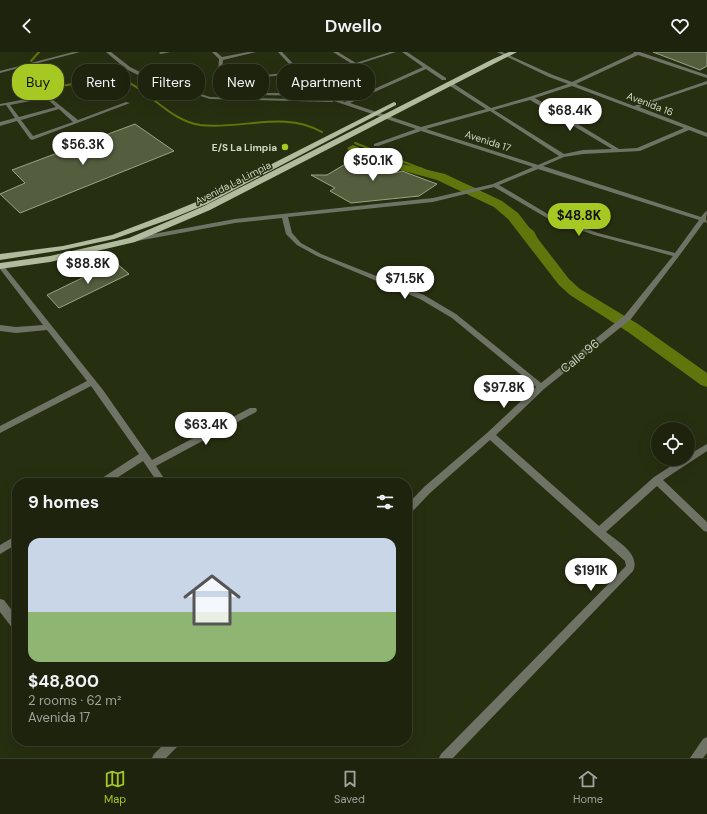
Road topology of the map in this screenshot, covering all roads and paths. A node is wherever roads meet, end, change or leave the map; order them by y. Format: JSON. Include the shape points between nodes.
{"nodes":[{"id":1,"x":78,"y":52,"type":"edge"},
{"id":2,"x":108,"y":52,"type":"edge"},
{"id":3,"x":168,"y":52,"type":"edge"},
{"id":4,"x":214,"y":52,"type":"edge"},
{"id":5,"x":254,"y":52,"type":"edge"},
{"id":6,"x":280,"y":52,"type":"edge"},
{"id":7,"x":335,"y":52,"type":"edge"},
{"id":8,"x":394,"y":52,"type":"edge"},
{"id":9,"x":404,"y":52,"type":"edge"},
{"id":10,"x":514,"y":52,"type":"edge"},
{"id":11,"x":161,"y":53,"type":"dead end"},
{"id":12,"x":501,"y":53,"type":"edge"},
{"id":13,"x":637,"y":53,"type":"edge"},
{"id":14,"x":221,"y":59,"type":"junction"},
{"id":15,"x":221,"y":64,"type":"edge"},
{"id":16,"x":291,"y":64,"type":"edge"},
{"id":17,"x":355,"y":64,"type":"joint"},
{"id":18,"x":426,"y":66,"type":"junction"},
{"id":19,"x":0,"y":72,"type":"edge"},
{"id":20,"x":138,"y":73,"type":"edge"},
{"id":21,"x":707,"y":77,"type":"edge"},
{"id":22,"x":446,"y":81,"type":"junction"},
{"id":23,"x":707,"y":82,"type":"edge"},
{"id":24,"x":572,"y":84,"type":"junction"},
{"id":25,"x":205,"y":96,"type":"edge"},
{"id":26,"x":531,"y":98,"type":"junction"},
{"id":27,"x":337,"y":101,"type":"joint"},
{"id":28,"x":128,"y":103,"type":"dead end"},
{"id":29,"x":7,"y":104,"type":"junction"},
{"id":30,"x":346,"y":104,"type":"junction"},
{"id":31,"x":0,"y":105,"type":"edge"},
{"id":32,"x":60,"y":107,"type":"junction"},
{"id":33,"x":490,"y":108,"type":"junction"},
{"id":34,"x":635,"y":108,"type":"junction"},
{"id":35,"x":376,"y":113,"type":"junction"},
{"id":36,"x":385,"y":116,"type":"junction"},
{"id":37,"x":18,"y":119,"type":"junction"},
{"id":38,"x":77,"y":122,"type":"junction"},
{"id":39,"x":0,"y":124,"type":"edge"},
{"id":40,"x":689,"y":128,"type":"junction"},
{"id":41,"x":421,"y":129,"type":"junction"},
{"id":42,"x":707,"y":135,"type":"edge"},
{"id":43,"x":376,"y":145,"type":"dead end"},
{"id":44,"x":618,"y":151,"type":"junction"},
{"id":45,"x":563,"y":156,"type":"junction"},
{"id":46,"x":538,"y":167,"type":"junction"},
{"id":47,"x":495,"y":185,"type":"junction"},
{"id":48,"x":707,"y":213,"type":"edge"},
{"id":49,"x":284,"y":215,"type":"junction"},
{"id":50,"x":704,"y":220,"type":"edge"},
{"id":51,"x":132,"y":240,"type":"junction"},
{"id":52,"x":677,"y":255,"type":"junction"},
{"id":53,"x":0,"y":257,"type":"edge"},
{"id":54,"x":0,"y":266,"type":"edge"},
{"id":55,"x":49,"y":327,"type":"junction"},
{"id":56,"x":0,"y":328,"type":"edge"},
{"id":57,"x":92,"y":382,"type":"junction"},
{"id":58,"x":541,"y":387,"type":"junction"},
{"id":59,"x":252,"y":410,"type":"dead end"},
{"id":60,"x":0,"y":428,"type":"edge"},
{"id":61,"x":490,"y":435,"type":"junction"},
{"id":62,"x":707,"y":447,"type":"edge"},
{"id":63,"x":143,"y":456,"type":"junction"},
{"id":64,"x":150,"y":465,"type":"junction"},
{"id":65,"x":110,"y":478,"type":"edge"},
{"id":66,"x":159,"y":478,"type":"edge"},
{"id":67,"x":657,"y":480,"type":"junction"},
{"id":68,"x":412,"y":506,"type":"edge"},
{"id":69,"x":707,"y":528,"type":"edge"},
{"id":70,"x":599,"y":532,"type":"junction"},
{"id":71,"x":12,"y":542,"type":"edge"},
{"id":72,"x":0,"y":550,"type":"edge"},
{"id":73,"x":0,"y":604,"type":"edge"},
{"id":74,"x":12,"y":619,"type":"edge"},
{"id":75,"x":707,"y":743,"type":"edge"},
{"id":76,"x":170,"y":746,"type":"edge"},
{"id":77,"x":158,"y":758,"type":"edge"},
{"id":78,"x":445,"y":758,"type":"edge"},
{"id":79,"x":696,"y":758,"type":"edge"}],
"edges":[{"from":1,"to":19,"type":"street"},
{"from":2,"to":20,"type":"street"},
{"from":3,"to":11,"type":"street"},
{"from":4,"to":14,"type":"street"},
{"from":5,"to":14,"type":"street"},
{"from":6,"to":16,"type":"street","name":"Avenida 17"},
{"from":7,"to":17,"type":"street"},
{"from":8,"to":17,"type":"street"},
{"from":9,"to":18,"type":"street"},
{"from":10,"to":12,"type":"main road","name":"Avenida La Limpia"},
{"from":12,"to":22,"type":"main road","name":"Avenida La Limpia"},
{"from":12,"to":24,"type":"street","name":"Avenida 16"},
{"from":13,"to":21,"type":"street"},
{"from":13,"to":24,"type":"street"},
{"from":14,"to":15,"type":"street"},
{"from":18,"to":22,"type":"street"},
{"from":18,"to":30,"type":"street"},
{"from":22,"to":33,"type":"street"},
{"from":22,"to":35,"type":"main road","name":"Avenida La Limpia"},
{"from":22,"to":36,"type":"main road","name":"Avenida La Limpia"},
{"from":23,"to":34,"type":"street"},
{"from":24,"to":26,"type":"street"},
{"from":24,"to":34,"type":"street","name":"Avenida 16"},
{"from":25,"to":27,"type":"street"},
{"from":26,"to":33,"type":"street"},
{"from":26,"to":44,"type":"street"},
{"from":27,"to":30,"type":"street","name":"Avenida 17"},
{"from":28,"to":38,"type":"street"},
{"from":29,"to":31,"type":"street"},
{"from":29,"to":32,"type":"street","via":[[47,96]]},
{"from":29,"to":37,"type":"street"},
{"from":30,"to":35,"type":"street","name":"Avenida 17"},
{"from":32,"to":37,"type":"street"},
{"from":32,"to":38,"type":"street"},
{"from":33,"to":41,"type":"street"},
{"from":33,"to":45,"type":"street"},
{"from":34,"to":40,"type":"street","name":"Avenida 16"},
{"from":35,"to":36,"type":"street","name":"Avenida 17"},
{"from":35,"to":53,"type":"main road","name":"Avenida La Limpia","via":[[204,202],[170,216],[114,236],[63,248]]},
{"from":36,"to":41,"type":"street","name":"Avenida 17"},
{"from":36,"to":51,"type":"main road","name":"Avenida La Limpia","via":[[206,208]]},
{"from":37,"to":38,"type":"street","via":[[32,138]]},
{"from":37,"to":39,"type":"street"},
{"from":40,"to":42,"type":"street","name":"Avenida 16"},
{"from":40,"to":44,"type":"street","via":[[638,150]]},
{"from":41,"to":43,"type":"street"},
{"from":41,"to":46,"type":"street","name":"Avenida 17"},
{"from":44,"to":45,"type":"street","via":[[583,152]]},
{"from":45,"to":46,"type":"street"},
{"from":46,"to":47,"type":"street"},
{"from":46,"to":50,"type":"street","name":"Avenida 17"},
{"from":47,"to":49,"type":"street","via":[[433,200]]},
{"from":47,"to":52,"type":"street","via":[[549,217],[596,234]]},
{"from":48,"to":50,"type":"street","name":"Calle 96"},
{"from":49,"to":51,"type":"street","via":[[235,221]]},
{"from":49,"to":58,"type":"street","via":[[289,234],[299,244],[319,255],[422,297],[454,316]]},
{"from":50,"to":52,"type":"street","name":"Calle 96"},
{"from":51,"to":54,"type":"main road","name":"Avenida La Limpia","via":[[50,259]]},
{"from":52,"to":58,"type":"street","name":"Calle 96","via":[[628,317]]},
{"from":54,"to":55,"type":"street"},
{"from":55,"to":56,"type":"street","via":[[16,330]]},
{"from":55,"to":57,"type":"street"},
{"from":57,"to":60,"type":"street"},
{"from":57,"to":63,"type":"street","via":[[109,403]]},
{"from":58,"to":61,"type":"street","name":"Calle 96"},
{"from":59,"to":64,"type":"street"},
{"from":61,"to":68,"type":"street","name":"Calle 96"},
{"from":61,"to":70,"type":"street"},
{"from":62,"to":67,"type":"street"},
{"from":63,"to":64,"type":"street"},
{"from":63,"to":65,"type":"street"},
{"from":64,"to":66,"type":"street"},
{"from":67,"to":69,"type":"street"},
{"from":67,"to":70,"type":"street"},
{"from":70,"to":78,"type":"street","via":[[629,558],[630,568]]},
{"from":71,"to":72,"type":"street"},
{"from":73,"to":74,"type":"street"},
{"from":75,"to":79,"type":"street"},
{"from":76,"to":77,"type":"street"}]}
